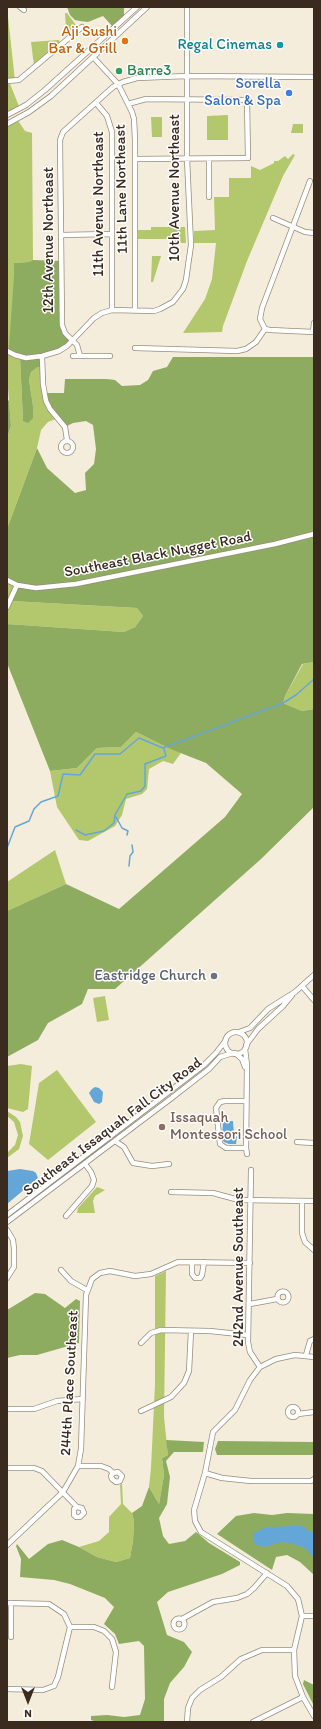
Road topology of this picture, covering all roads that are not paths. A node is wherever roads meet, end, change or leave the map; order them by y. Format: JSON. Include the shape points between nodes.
{"nodes":[{"id":1,"x":20,"y":7,"type":"edge"},
{"id":2,"x":137,"y":7,"type":"edge"},
{"id":3,"x":147,"y":7,"type":"edge"},
{"id":4,"x":187,"y":7,"type":"edge"},
{"id":5,"x":24,"y":10,"type":"dead end"},
{"id":6,"x":82,"y":27,"type":"dead end"},
{"id":7,"x":93,"y":57,"type":"junction"},
{"id":8,"x":187,"y":76,"type":"junction"},
{"id":9,"x":314,"y":76,"type":"edge"},
{"id":10,"x":7,"y":81,"type":"edge"},
{"id":11,"x":118,"y":84,"type":"junction"},
{"id":12,"x":187,"y":99,"type":"junction"},
{"id":13,"x":96,"y":103,"type":"junction"},
{"id":14,"x":128,"y":104,"type":"junction"},
{"id":15,"x":7,"y":115,"type":"edge"},
{"id":16,"x":7,"y":124,"type":"edge"},
{"id":17,"x":209,"y":158,"type":"junction"},
{"id":18,"x":135,"y":159,"type":"junction"},
{"id":19,"x":187,"y":159,"type":"junction"},
{"id":20,"x":310,"y":181,"type":"dead end"},
{"id":21,"x":209,"y":197,"type":"dead end"},
{"id":22,"x":273,"y":218,"type":"dead end"},
{"id":23,"x":292,"y":227,"type":"junction"},
{"id":24,"x":314,"y":232,"type":"edge"},
{"id":25,"x":112,"y":234,"type":"junction"},
{"id":26,"x":61,"y":235,"type":"junction"},
{"id":27,"x":112,"y":310,"type":"junction"},
{"id":28,"x":135,"y":311,"type":"junction"},
{"id":29,"x":314,"y":323,"type":"edge"},
{"id":30,"x":265,"y":328,"type":"junction"},
{"id":31,"x":314,"y":332,"type":"edge"},
{"id":32,"x":73,"y":340,"type":"junction"},
{"id":33,"x":135,"y":348,"type":"dead end"},
{"id":34,"x":7,"y":351,"type":"edge"},
{"id":35,"x":42,"y":356,"type":"junction"},
{"id":36,"x":73,"y":356,"type":"dead end"},
{"id":37,"x":80,"y":356,"type":"junction"},
{"id":38,"x":110,"y":356,"type":"dead end"},
{"id":39,"x":67,"y":440,"type":"dead end"},
{"id":40,"x":314,"y":534,"type":"edge"},
{"id":41,"x":7,"y":580,"type":"edge"},
{"id":42,"x":17,"y":585,"type":"junction"},
{"id":43,"x":7,"y":607,"type":"edge"},
{"id":44,"x":314,"y":975,"type":"edge"},
{"id":45,"x":302,"y":986,"type":"junction"},
{"id":46,"x":295,"y":992,"type":"junction"},
{"id":47,"x":314,"y":1000,"type":"edge"},
{"id":48,"x":239,"y":1032,"type":"junction"},
{"id":49,"x":226,"y":1040,"type":"junction"},
{"id":50,"x":246,"y":1047,"type":"junction"},
{"id":51,"x":234,"y":1053,"type":"junction"},
{"id":52,"x":246,"y":1071,"type":"junction"},
{"id":53,"x":246,"y":1101,"type":"junction"},
{"id":54,"x":115,"y":1141,"type":"junction"},
{"id":55,"x":297,"y":1142,"type":"dead end"},
{"id":56,"x":314,"y":1143,"type":"edge"},
{"id":57,"x":246,"y":1148,"type":"junction"},
{"id":58,"x":247,"y":1154,"type":"dead end"},
{"id":59,"x":85,"y":1164,"type":"junction"},
{"id":60,"x":168,"y":1164,"type":"dead end"},
{"id":61,"x":251,"y":1170,"type":"dead end"},
{"id":62,"x":171,"y":1192,"type":"dead end"},
{"id":63,"x":251,"y":1199,"type":"junction"},
{"id":64,"x":302,"y":1201,"type":"junction"},
{"id":65,"x":314,"y":1201,"type":"edge"},
{"id":66,"x":7,"y":1216,"type":"edge"},
{"id":67,"x":66,"y":1216,"type":"dead end"},
{"id":68,"x":7,"y":1222,"type":"edge"},
{"id":69,"x":7,"y":1230,"type":"edge"},
{"id":70,"x":314,"y":1250,"type":"edge"},
{"id":71,"x":192,"y":1262,"type":"junction"},
{"id":72,"x":204,"y":1262,"type":"junction"},
{"id":73,"x":250,"y":1263,"type":"junction"},
{"id":74,"x":61,"y":1270,"type":"dead end"},
{"id":75,"x":7,"y":1278,"type":"edge"},
{"id":76,"x":87,"y":1290,"type":"junction"},
{"id":77,"x":277,"y":1299,"type":"dead end"},
{"id":78,"x":250,"y":1304,"type":"junction"},
{"id":79,"x":191,"y":1331,"type":"junction"},
{"id":80,"x":248,"y":1335,"type":"junction"},
{"id":81,"x":314,"y":1339,"type":"edge"},
{"id":82,"x":141,"y":1343,"type":"dead end"},
{"id":83,"x":306,"y":1355,"type":"junction"},
{"id":84,"x":314,"y":1356,"type":"edge"},
{"id":85,"x":260,"y":1367,"type":"junction"},
{"id":86,"x":82,"y":1399,"type":"junction"},
{"id":87,"x":7,"y":1409,"type":"edge"},
{"id":88,"x":141,"y":1411,"type":"dead end"},
{"id":89,"x":314,"y":1412,"type":"edge"},
{"id":90,"x":298,"y":1414,"type":"dead end"},
{"id":91,"x":78,"y":1466,"type":"junction"},
{"id":92,"x":7,"y":1468,"type":"edge"},
{"id":93,"x":113,"y":1473,"type":"dead end"},
{"id":94,"x":205,"y":1473,"type":"junction"},
{"id":95,"x":313,"y":1481,"type":"edge"},
{"id":96,"x":63,"y":1492,"type":"junction"},
{"id":97,"x":77,"y":1507,"type":"dead end"},
{"id":98,"x":7,"y":1545,"type":"edge"},
{"id":99,"x":267,"y":1573,"type":"junction"},
{"id":100,"x":9,"y":1603,"type":"edge"},
{"id":101,"x":302,"y":1616,"type":"junction"},
{"id":102,"x":314,"y":1616,"type":"edge"},
{"id":103,"x":182,"y":1619,"type":"dead end"},
{"id":104,"x":70,"y":1627,"type":"junction"},
{"id":105,"x":12,"y":1637,"type":"dead end"},
{"id":106,"x":294,"y":1650,"type":"junction"},
{"id":107,"x":112,"y":1687,"type":"dead end"},
{"id":108,"x":7,"y":1689,"type":"edge"},
{"id":109,"x":303,"y":1698,"type":"junction"},
{"id":110,"x":314,"y":1716,"type":"edge"},
{"id":111,"x":187,"y":1722,"type":"edge"},
{"id":112,"x":253,"y":1722,"type":"edge"}],
"edges":[{"from":1,"to":5,"type":"street"},
{"from":2,"to":15,"type":"street","via":[[45,90],[26,105]]},
{"from":3,"to":7,"type":"street"},
{"from":4,"to":8,"type":"street","name":"10th Avenue Northeast"},
{"from":6,"to":10,"type":"street","via":[[20,80]]},
{"from":7,"to":11,"type":"street","name":"11th Lane Northeast"},
{"from":7,"to":16,"type":"street","via":[[51,96]]},
{"from":8,"to":9,"type":"street"},
{"from":8,"to":11,"type":"street","via":[[137,78]]},
{"from":8,"to":12,"type":"street","name":"10th Avenue Northeast"},
{"from":11,"to":13,"type":"street"},
{"from":11,"to":14,"type":"street","name":"11th Lane Northeast"},
{"from":12,"to":14,"type":"street","via":[[141,100]]},
{"from":12,"to":17,"type":"street","via":[[247,100],[248,158]]},
{"from":12,"to":19,"type":"street","name":"10th Avenue Northeast"},
{"from":13,"to":25,"type":"street","name":"11th Avenue Northeast","via":[[107,116],[111,126]]},
{"from":13,"to":26,"type":"street","name":"12th Avenue Northeast","via":[[61,136]]},
{"from":14,"to":18,"type":"street","name":"11th Lane Northeast","via":[[135,126]]},
{"from":17,"to":19,"type":"street"},
{"from":17,"to":21,"type":"street"},
{"from":18,"to":19,"type":"street"},
{"from":18,"to":28,"type":"street","name":"11th Lane Northeast"},
{"from":19,"to":28,"type":"street","name":"10th Avenue Northeast","via":[[191,245],[184,285],[179,296],[167,306],[154,311]]},
{"from":20,"to":23,"type":"street"},
{"from":22,"to":23,"type":"street"},
{"from":23,"to":24,"type":"street"},
{"from":23,"to":30,"type":"street","via":[[260,313],[261,324]]},
{"from":25,"to":26,"type":"street"},
{"from":25,"to":27,"type":"street","name":"11th Avenue Northeast"},
{"from":26,"to":32,"type":"street","name":"12th Avenue Northeast","via":[[62,325],[65,333]]},
{"from":27,"to":28,"type":"street","name":"10th Avenue Northeast"},
{"from":27,"to":32,"type":"street","via":[[98,315]]},
{"from":29,"to":31,"type":"street"},
{"from":30,"to":31,"type":"street","via":[[276,332]]},
{"from":30,"to":33,"type":"street","via":[[256,342],[246,349],[237,351]]},
{"from":32,"to":35,"type":"street","via":[[63,349]]},
{"from":32,"to":37,"type":"street","name":"12th Avenue Northeast"},
{"from":34,"to":35,"type":"street","via":[[20,357]]},
{"from":35,"to":39,"type":"street","via":[[46,401],[63,424]]},
{"from":36,"to":37,"type":"street"},
{"from":37,"to":38,"type":"street"},
{"from":40,"to":42,"type":"street","name":"Southeast Black Nugget Road","via":[[76,584],[48,588]]},
{"from":41,"to":42,"type":"street","name":"Southeast Black Nugget Road"},
{"from":42,"to":43,"type":"street"},
{"from":44,"to":45,"type":"street"},
{"from":45,"to":46,"type":"street"},
{"from":45,"to":47,"type":"street"},
{"from":46,"to":48,"type":"street","via":[[268,1009],[250,1028]]},
{"from":46,"to":50,"type":"street","via":[[258,1029]]},
{"from":48,"to":49,"type":"street","via":[[230,1034]]},
{"from":48,"to":50,"type":"street","via":[[246,1038]]},
{"from":49,"to":51,"type":"street","via":[[227,1048]]},
{"from":49,"to":66,"type":"street","name":"Southeast Issaquah Fall City Road","via":[[204,1065]]},
{"from":50,"to":51,"type":"street","via":[[240,1053]]},
{"from":50,"to":52,"type":"street"},
{"from":51,"to":52,"type":"street","via":[[242,1059]]},
{"from":51,"to":54,"type":"street","name":"Southeast Issaquah Fall City Road","via":[[220,1057],[210,1069]]},
{"from":52,"to":53,"type":"street"},
{"from":53,"to":57,"type":"street"},
{"from":53,"to":57,"type":"street","via":[[220,1102],[216,1114],[220,1144],[226,1148]]},
{"from":54,"to":59,"type":"street","name":"Southeast Issaquah Fall City Road"},
{"from":54,"to":60,"type":"street","via":[[124,1147],[133,1162],[152,1166]]},
{"from":55,"to":56,"type":"street"},
{"from":57,"to":58,"type":"street"},
{"from":59,"to":67,"type":"street","via":[[94,1180],[92,1186]]},
{"from":59,"to":68,"type":"street","name":"Southeast Issaquah Fall City Road"},
{"from":61,"to":63,"type":"street","name":"242nd Avenue Southeast"},
{"from":62,"to":63,"type":"street","via":[[213,1193],[234,1199]]},
{"from":63,"to":64,"type":"street"},
{"from":63,"to":73,"type":"street","name":"242nd Avenue Southeast"},
{"from":64,"to":65,"type":"street"},
{"from":64,"to":70,"type":"street","via":[[302,1233],[305,1242]]},
{"from":69,"to":75,"type":"street","via":[[13,1240],[14,1249],[14,1268]]},
{"from":71,"to":72,"type":"street"},
{"from":71,"to":72,"type":"street","via":[[192,1274],[195,1278],[202,1275]]},
{"from":71,"to":76,"type":"street","via":[[172,1264],[143,1276],[105,1271],[92,1279]]},
{"from":72,"to":73,"type":"street"},
{"from":73,"to":78,"type":"street","name":"242nd Avenue Southeast"},
{"from":74,"to":76,"type":"street","via":[[71,1281]]},
{"from":76,"to":86,"type":"street","name":"244th Place Southeast"},
{"from":77,"to":78,"type":"street"},
{"from":78,"to":80,"type":"street","name":"242nd Avenue Southeast"},
{"from":79,"to":80,"type":"street"},
{"from":79,"to":82,"type":"street","via":[[156,1331]]},
{"from":79,"to":88,"type":"street","via":[[189,1371],[184,1383],[171,1397]]},
{"from":80,"to":85,"type":"street","name":"242nd Avenue Southeast","via":[[250,1352]]},
{"from":81,"to":83,"type":"street","via":[[310,1341]]},
{"from":83,"to":84,"type":"street"},
{"from":83,"to":85,"type":"street","via":[[286,1356]]},
{"from":85,"to":94,"type":"street","via":[[250,1380],[235,1410],[213,1432]]},
{"from":86,"to":87,"type":"street","via":[[58,1401],[34,1409]]},
{"from":86,"to":91,"type":"street","name":"244th Place Southeast"},
{"from":89,"to":90,"type":"street"},
{"from":91,"to":93,"type":"street","via":[[100,1466]]},
{"from":91,"to":96,"type":"street","name":"244th Place Southeast"},
{"from":92,"to":96,"type":"street","via":[[37,1469]]},
{"from":94,"to":95,"type":"street","via":[[222,1478],[251,1481]]},
{"from":94,"to":99,"type":"street","via":[[195,1504],[194,1515],[198,1526],[208,1537]]},
{"from":96,"to":97,"type":"street"},
{"from":96,"to":98,"type":"street","name":"244th Place Southeast"},
{"from":99,"to":101,"type":"street","via":[[294,1593],[301,1606]]},
{"from":99,"to":103,"type":"street","via":[[247,1594],[213,1602]]},
{"from":100,"to":104,"type":"street","via":[[49,1604],[61,1611],[68,1619]]},
{"from":100,"to":105,"type":"street"},
{"from":101,"to":102,"type":"street"},
{"from":101,"to":106,"type":"street"},
{"from":104,"to":107,"type":"street","via":[[94,1627],[104,1631],[112,1639],[116,1652]]},
{"from":104,"to":108,"type":"street","via":[[58,1677],[51,1688]]},
{"from":106,"to":109,"type":"street","via":[[295,1676]]},
{"from":106,"to":111,"type":"street","via":[[262,1650],[247,1655],[235,1663],[221,1677],[195,1694],[188,1708]]},
{"from":109,"to":110,"type":"street"},
{"from":109,"to":112,"type":"street"}]}
